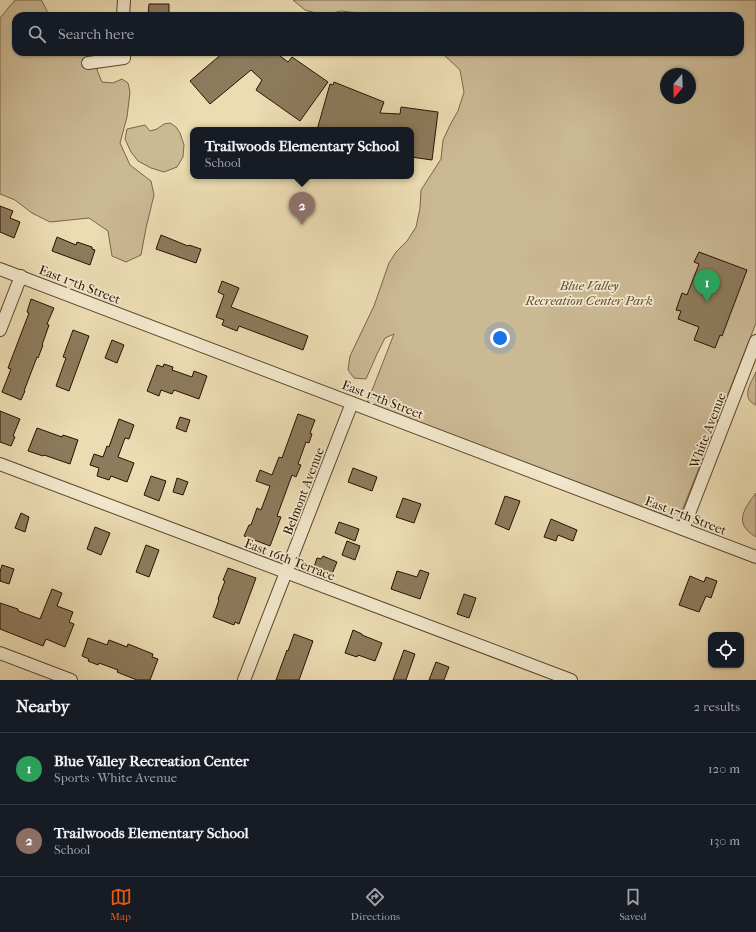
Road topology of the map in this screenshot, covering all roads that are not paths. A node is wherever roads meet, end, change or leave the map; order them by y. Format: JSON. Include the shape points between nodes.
{"nodes":[{"id":1,"x":124,"y":0,"type":"edge"},
{"id":2,"x":123,"y":12,"type":"edge"},
{"id":3,"x":120,"y":56,"type":"edge"},
{"id":4,"x":88,"y":63,"type":"dead end"},
{"id":5,"x":0,"y":268,"type":"edge"},
{"id":6,"x":21,"y":276,"type":"junction"},
{"id":7,"x":0,"y":330,"type":"edge"},
{"id":8,"x":756,"y":341,"type":"edge"},
{"id":9,"x":352,"y":403,"type":"junction"},
{"id":10,"x":0,"y":464,"type":"edge"},
{"id":11,"x":683,"y":529,"type":"junction"},
{"id":12,"x":756,"y":557,"type":"edge"},
{"id":13,"x":286,"y":572,"type":"junction"},
{"id":14,"x":0,"y":653,"type":"edge"},
{"id":15,"x":70,"y":680,"type":"edge"},
{"id":16,"x":244,"y":680,"type":"edge"},
{"id":17,"x":571,"y":680,"type":"edge"}],
"edges":[{"from":1,"to":2,"type":"street"},
{"from":3,"to":4,"type":"street"},
{"from":5,"to":6,"type":"street","name":"East 17th Street"},
{"from":6,"to":7,"type":"street"},
{"from":6,"to":9,"type":"street","name":"East 17th Street"},
{"from":8,"to":11,"type":"street","name":"White Avenue"},
{"from":9,"to":11,"type":"street","name":"East 17th Street"},
{"from":9,"to":13,"type":"street","name":"Belmont Avenue"},
{"from":10,"to":13,"type":"street","name":"East 16th Terrace"},
{"from":11,"to":12,"type":"street","name":"East 17th Street"},
{"from":13,"to":16,"type":"street","name":"Belmont Avenue"},
{"from":13,"to":17,"type":"street","name":"East 16th Terrace"},
{"from":14,"to":15,"type":"street"}]}
